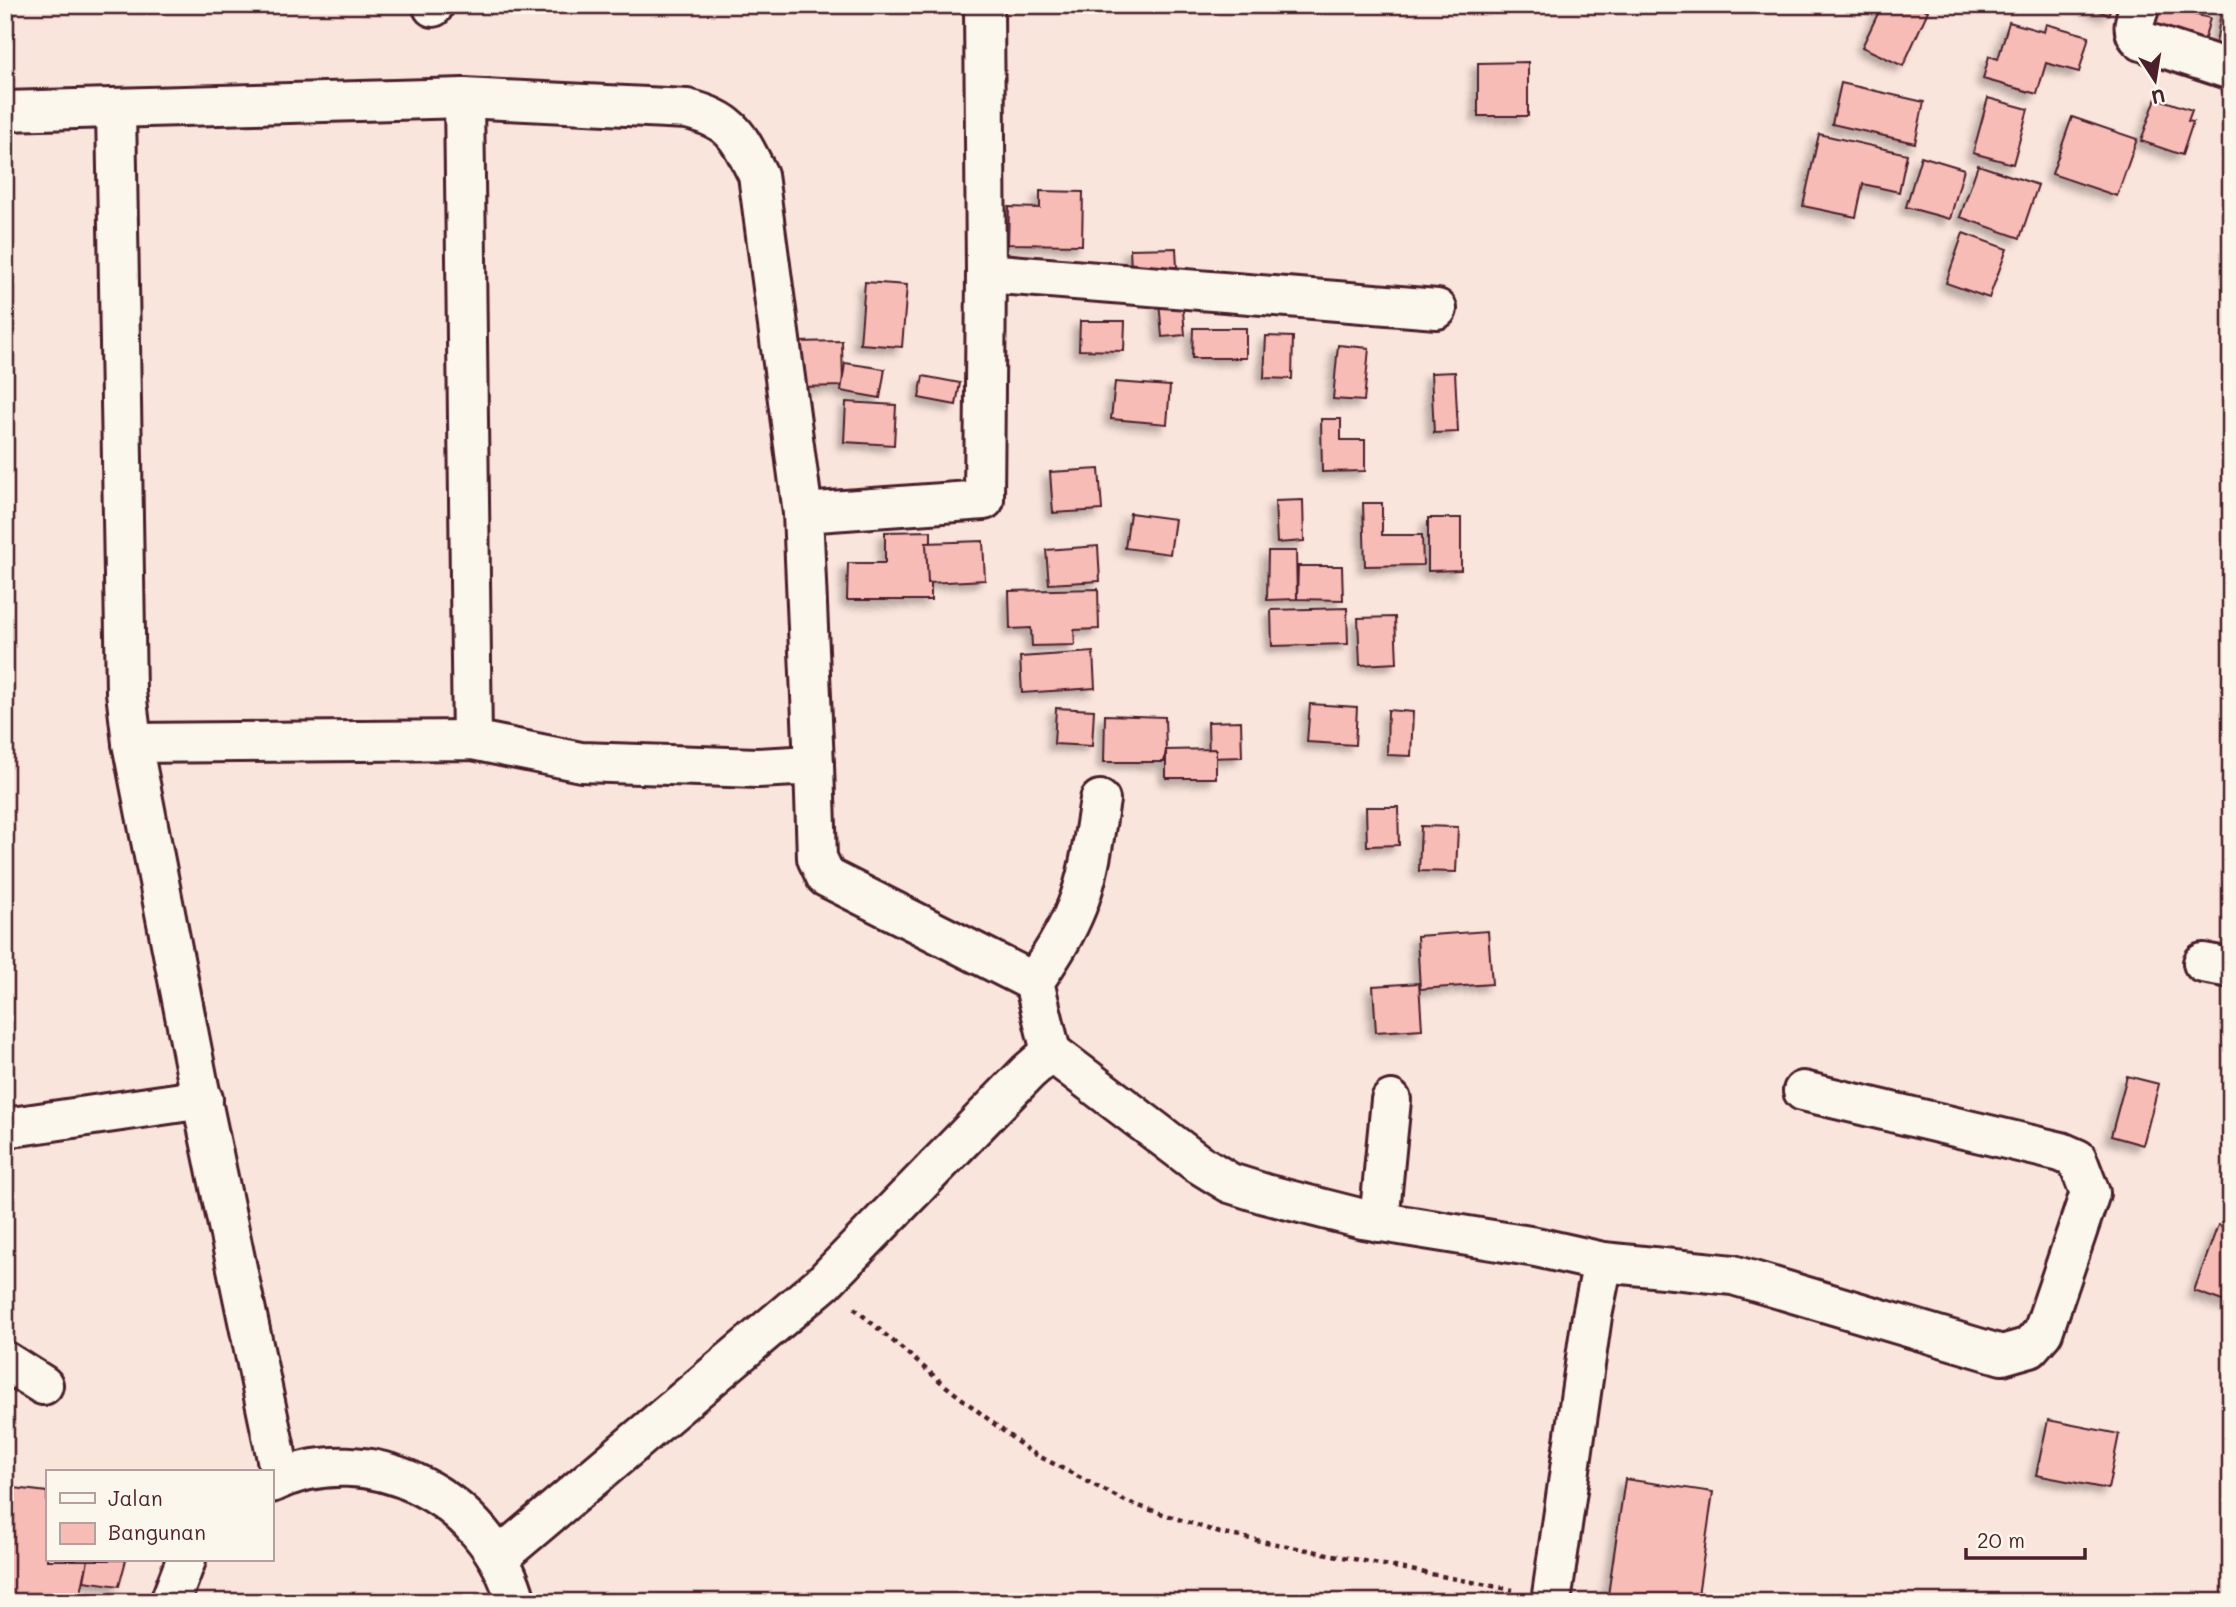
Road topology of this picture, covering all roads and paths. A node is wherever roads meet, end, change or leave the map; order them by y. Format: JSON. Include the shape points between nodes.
{"nodes":[{"id":1,"x":984,"y":5,"type":"edge"},
{"id":2,"x":2140,"y":5,"type":"edge"},
{"id":3,"x":2231,"y":70,"type":"edge"},
{"id":4,"x":464,"y":98,"type":"junction"},
{"id":5,"x":116,"y":110,"type":"junction"},
{"id":6,"x":5,"y":111,"type":"edge"},
{"id":7,"x":986,"y":272,"type":"junction"},
{"id":8,"x":1437,"y":309,"type":"dead end"},
{"id":9,"x":803,"y":513,"type":"junction"},
{"id":10,"x":472,"y":740,"type":"junction"},
{"id":11,"x":132,"y":743,"type":"junction"},
{"id":12,"x":814,"y":765,"type":"junction"},
{"id":13,"x":1100,"y":800,"type":"dead end"},
{"id":14,"x":1034,"y":982,"type":"junction"},
{"id":15,"x":1051,"y":1052,"type":"junction"},
{"id":16,"x":1803,"y":1091,"type":"dead end"},
{"id":17,"x":203,"y":1099,"type":"junction"},
{"id":18,"x":1391,"y":1100,"type":"dead end"},
{"id":19,"x":5,"y":1128,"type":"edge"},
{"id":20,"x":1379,"y":1222,"type":"junction"},
{"id":21,"x":1603,"y":1262,"type":"junction"},
{"id":22,"x":824,"y":1282,"type":"junction"},
{"id":23,"x":5,"y":1361,"type":"edge"},
{"id":24,"x":43,"y":1385,"type":"dead end"},
{"id":25,"x":276,"y":1480,"type":"edge"},
{"id":26,"x":499,"y":1557,"type":"junction"},
{"id":27,"x":185,"y":1562,"type":"edge"},
{"id":28,"x":1551,"y":1599,"type":"edge"},
{"id":29,"x":170,"y":1602,"type":"edge"},
{"id":30,"x":516,"y":1602,"type":"edge"}],
"edges":[{"from":1,"to":7,"type":"street"},
{"from":2,"to":3,"type":"street","via":[[2133,25],[2142,41]]},
{"from":4,"to":5,"type":"street"},
{"from":4,"to":9,"type":"street","via":[[687,108],[713,115],[731,129],[758,175]]},
{"from":4,"to":10,"type":"street"},
{"from":5,"to":6,"type":"street"},
{"from":5,"to":11,"type":"street","via":[[126,692]]},
{"from":7,"to":8,"type":"street"},
{"from":7,"to":9,"type":"street","via":[[984,500]]},
{"from":9,"to":12,"type":"street"},
{"from":10,"to":11,"type":"street"},
{"from":10,"to":12,"type":"street","via":[[580,762],[758,768]]},
{"from":11,"to":17,"type":"street"},
{"from":12,"to":14,"type":"street","via":[[817,858],[826,877]]},
{"from":13,"to":14,"type":"street","via":[[1078,905]]},
{"from":14,"to":15,"type":"street"},
{"from":15,"to":20,"type":"street","via":[[1230,1183]]},
{"from":15,"to":22,"type":"street"},
{"from":16,"to":21,"type":"street","via":[[2077,1159],[2090,1193],[2043,1332],[2030,1347],[2002,1354],[1733,1275]]},
{"from":17,"to":19,"type":"street"},
{"from":17,"to":25,"type":"street"},
{"from":18,"to":20,"type":"street"},
{"from":20,"to":21,"type":"street"},
{"from":21,"to":28,"type":"street"},
{"from":22,"to":26,"type":"street"},
{"from":22,"to":28,"type":"path","via":[[1029,1451],[1127,1502],[1220,1533]]},
{"from":23,"to":24,"type":"street"},
{"from":25,"to":26,"type":"street","via":[[316,1469],[388,1472],[421,1484],[452,1503]]},
{"from":26,"to":30,"type":"street"},
{"from":27,"to":29,"type":"street"}]}
